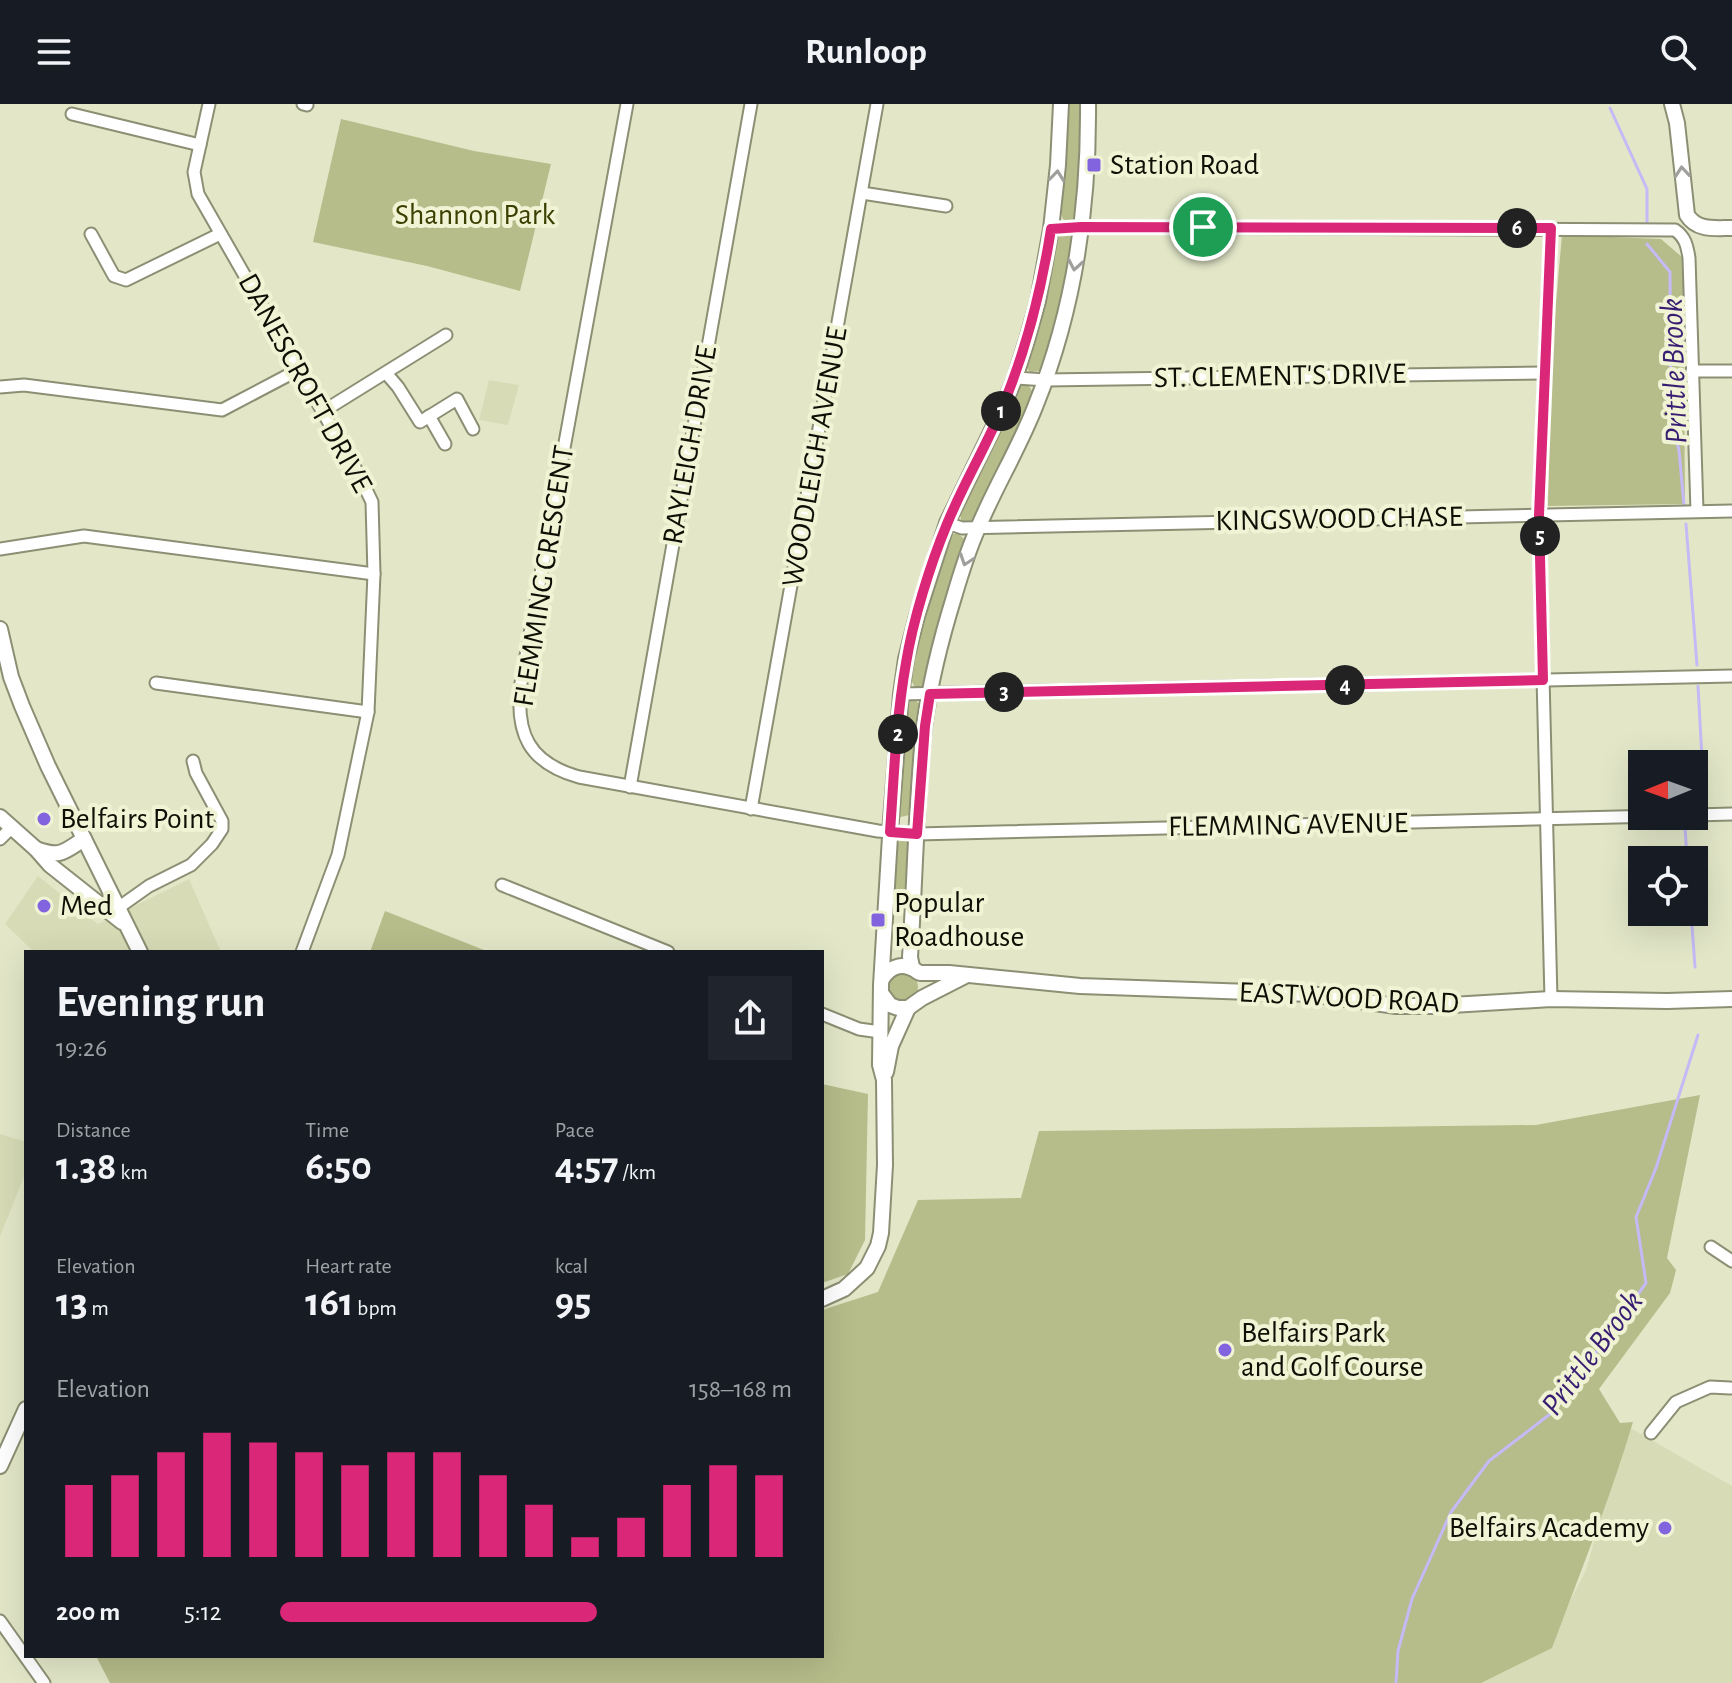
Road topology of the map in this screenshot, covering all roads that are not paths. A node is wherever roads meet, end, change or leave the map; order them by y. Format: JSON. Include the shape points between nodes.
{"nodes":[{"id":1,"x":209,"y":104,"type":"edge"},
{"id":2,"x":627,"y":104,"type":"edge"},
{"id":3,"x":751,"y":104,"type":"edge"},
{"id":4,"x":877,"y":104,"type":"edge"},
{"id":5,"x":1061,"y":104,"type":"edge"},
{"id":6,"x":1088,"y":104,"type":"edge"},
{"id":7,"x":1672,"y":104,"type":"edge"},
{"id":8,"x":72,"y":114,"type":"dead end"},
{"id":9,"x":200,"y":145,"type":"junction"},
{"id":10,"x":862,"y":193,"type":"junction"},
{"id":11,"x":946,"y":206,"type":"dead end"},
{"id":12,"x":1081,"y":227,"type":"junction"},
{"id":13,"x":1551,"y":228,"type":"junction"},
{"id":14,"x":1732,"y":228,"type":"edge"},
{"id":15,"x":1051,"y":229,"type":"junction"},
{"id":16,"x":91,"y":234,"type":"dead end"},
{"id":17,"x":220,"y":234,"type":"junction"},
{"id":18,"x":446,"y":335,"type":"dead end"},
{"id":19,"x":298,"y":370,"type":"junction"},
{"id":20,"x":1692,"y":371,"type":"junction"},
{"id":21,"x":1732,"y":371,"type":"edge"},
{"id":22,"x":386,"y":373,"type":"junction"},
{"id":23,"x":1545,"y":373,"type":"junction"},
{"id":24,"x":1015,"y":378,"type":"junction"},
{"id":25,"x":1046,"y":380,"type":"junction"},
{"id":26,"x":0,"y":387,"type":"edge"},
{"id":27,"x":322,"y":412,"type":"junction"},
{"id":28,"x":429,"y":416,"type":"junction"},
{"id":29,"x":473,"y":429,"type":"dead end"},
{"id":30,"x":445,"y":444,"type":"dead end"},
{"id":31,"x":1697,"y":511,"type":"junction"},
{"id":32,"x":1732,"y":511,"type":"edge"},
{"id":33,"x":1539,"y":515,"type":"junction"},
{"id":34,"x":947,"y":523,"type":"junction"},
{"id":35,"x":978,"y":527,"type":"junction"},
{"id":36,"x":0,"y":549,"type":"edge"},
{"id":37,"x":374,"y":574,"type":"junction"},
{"id":38,"x":0,"y":629,"type":"edge"},
{"id":39,"x":1732,"y":676,"type":"edge"},
{"id":40,"x":1543,"y":680,"type":"junction"},
{"id":41,"x":156,"y":683,"type":"dead end"},
{"id":42,"x":901,"y":694,"type":"junction"},
{"id":43,"x":930,"y":694,"type":"junction"},
{"id":44,"x":368,"y":712,"type":"junction"},
{"id":45,"x":193,"y":761,"type":"dead end"},
{"id":46,"x":630,"y":787,"type":"junction"},
{"id":47,"x":751,"y":809,"type":"junction"},
{"id":48,"x":1732,"y":814,"type":"edge"},
{"id":49,"x":1708,"y":815,"type":"edge"},
{"id":50,"x":1628,"y":817,"type":"edge"},
{"id":51,"x":1546,"y":819,"type":"junction"},
{"id":52,"x":6,"y":822,"type":"edge"},
{"id":53,"x":890,"y":832,"type":"junction"},
{"id":54,"x":917,"y":834,"type":"junction"},
{"id":55,"x":0,"y":839,"type":"edge"},
{"id":56,"x":84,"y":839,"type":"junction"},
{"id":57,"x":36,"y":849,"type":"junction"},
{"id":58,"x":60,"y":854,"type":"junction"},
{"id":59,"x":60,"y":873,"type":"junction"},
{"id":60,"x":105,"y":882,"type":"junction"},
{"id":61,"x":502,"y":885,"type":"dead end"},
{"id":62,"x":87,"y":894,"type":"junction"},
{"id":63,"x":118,"y":908,"type":"junction"},
{"id":64,"x":128,"y":927,"type":"junction"},
{"id":65,"x":139,"y":950,"type":"edge"},
{"id":66,"x":303,"y":950,"type":"edge"},
{"id":67,"x":663,"y":950,"type":"edge"},
{"id":68,"x":916,"y":970,"type":"junction"},
{"id":69,"x":966,"y":976,"type":"junction"},
{"id":70,"x":882,"y":986,"type":"junction"},
{"id":71,"x":922,"y":998,"type":"junction"},
{"id":72,"x":1551,"y":999,"type":"junction"},
{"id":73,"x":1732,"y":999,"type":"edge"},
{"id":74,"x":908,"y":1008,"type":"junction"},
{"id":75,"x":824,"y":1015,"type":"edge"},
{"id":76,"x":880,"y":1032,"type":"junction"},
{"id":77,"x":884,"y":1080,"type":"junction"},
{"id":78,"x":1711,"y":1247,"type":"dead end"},
{"id":79,"x":1732,"y":1261,"type":"edge"},
{"id":80,"x":824,"y":1298,"type":"edge"},
{"id":81,"x":1731,"y":1387,"type":"edge"},
{"id":82,"x":24,"y":1413,"type":"edge"},
{"id":83,"x":1651,"y":1433,"type":"dead end"},
{"id":84,"x":0,"y":1466,"type":"edge"},
{"id":85,"x":0,"y":1621,"type":"edge"},
{"id":86,"x":24,"y":1655,"type":"edge"},
{"id":87,"x":26,"y":1658,"type":"edge"},
{"id":88,"x":44,"y":1683,"type":"edge"}],
"edges":[{"from":1,"to":9,"type":"street","name":"DANESCROFT DRIVE"},
{"from":2,"to":46,"type":"street","name":"FLEMMING CRESCENT","via":[[518,707],[529,744],[542,760],[559,772]]},
{"from":3,"to":46,"type":"street","name":"RAYLEIGH DRIVE"},
{"from":4,"to":10,"type":"street","name":"WOODLEIGH AVENUE"},
{"from":15,"to":5,"type":"street","one_way":true},
{"from":6,"to":12,"type":"street"},
{"from":14,"to":7,"type":"street","one_way":true,"via":[[1698,226],[1687,215]]},
{"from":8,"to":9,"type":"street"},
{"from":9,"to":17,"type":"street","name":"DANESCROFT DRIVE","via":[[194,172],[198,194]]},
{"from":10,"to":11,"type":"street"},
{"from":10,"to":47,"type":"street","name":"WOODLEIGH AVENUE"},
{"from":12,"to":13,"type":"street"},
{"from":12,"to":15,"type":"street"},
{"from":12,"to":25,"type":"street","one_way":true,"via":[[1068,304]]},
{"from":13,"to":20,"type":"street","via":[[1662,229],[1682,235],[1687,246]]},
{"from":13,"to":23,"type":"street"},
{"from":15,"to":24,"type":"street","via":[[1038,301]]},
{"from":16,"to":17,"type":"street","via":[[114,276],[126,280]]},
{"from":17,"to":19,"type":"street","name":"DANESCROFT DRIVE"},
{"from":18,"to":22,"type":"street"},
{"from":19,"to":26,"type":"street","via":[[222,410],[24,385]]},
{"from":19,"to":27,"type":"street","name":"DANESCROFT DRIVE"},
{"from":20,"to":21,"type":"street"},
{"from":20,"to":31,"type":"street"},
{"from":22,"to":27,"type":"street"},
{"from":22,"to":28,"type":"street","via":[[420,422]]},
{"from":23,"to":25,"type":"street","name":"ST. CLEMENT'S DRIVE"},
{"from":23,"to":33,"type":"street"},
{"from":24,"to":25,"type":"street","name":"ST. CLEMENT'S DRIVE"},
{"from":24,"to":34,"type":"street"},
{"from":25,"to":35,"type":"street"},
{"from":27,"to":37,"type":"street","name":"DANESCROFT DRIVE","via":[[372,502]]},
{"from":28,"to":29,"type":"street","via":[[457,399]]},
{"from":28,"to":30,"type":"street"},
{"from":31,"to":32,"type":"street","name":"KINGSWOOD CHASE"},
{"from":31,"to":33,"type":"street","name":"KINGSWOOD CHASE"},
{"from":33,"to":35,"type":"street","name":"KINGSWOOD CHASE"},
{"from":33,"to":40,"type":"street"},
{"from":34,"to":35,"type":"street","name":"KINGSWOOD CHASE"},
{"from":34,"to":42,"type":"street","via":[[917,616]]},
{"from":35,"to":43,"type":"street","one_way":true,"via":[[950,609]]},
{"from":36,"to":37,"type":"street","via":[[84,536]]},
{"from":37,"to":44,"type":"street","name":"DANESCROFT DRIVE"},
{"from":38,"to":56,"type":"street","via":[[22,706]]},
{"from":39,"to":40,"type":"street"},
{"from":40,"to":43,"type":"street"},
{"from":40,"to":51,"type":"street"},
{"from":41,"to":44,"type":"street"},
{"from":42,"to":43,"type":"street"},
{"from":42,"to":53,"type":"street"},
{"from":43,"to":54,"type":"street"},
{"from":44,"to":66,"type":"street","name":"DANESCROFT DRIVE","via":[[338,855]]},
{"from":45,"to":63,"type":"street","via":[[222,829],[191,865]]},
{"from":46,"to":47,"type":"street","name":"FLEMMING CRESCENT"},
{"from":47,"to":53,"type":"street","name":"FLEMMING CRESCENT"},
{"from":48,"to":49,"type":"street"},
{"from":50,"to":51,"type":"street","name":"FLEMMING AVENUE"},
{"from":51,"to":54,"type":"street","name":"FLEMMING AVENUE"},
{"from":51,"to":72,"type":"street"},
{"from":52,"to":55,"type":"street"},
{"from":52,"to":57,"type":"street"},
{"from":53,"to":54,"type":"street","name":"FLEMMING CRESCENT"},
{"from":53,"to":70,"type":"street"},
{"from":54,"to":68,"type":"street","via":[[910,957]]},
{"from":56,"to":58,"type":"street"},
{"from":56,"to":60,"type":"street"},
{"from":57,"to":58,"type":"street"},
{"from":57,"to":59,"type":"street"},
{"from":58,"to":59,"type":"street"},
{"from":59,"to":62,"type":"street"},
{"from":60,"to":62,"type":"street"},
{"from":60,"to":63,"type":"street"},
{"from":61,"to":67,"type":"street"},
{"from":62,"to":64,"type":"street"},
{"from":63,"to":64,"type":"street"},
{"from":64,"to":65,"type":"street"},
{"from":68,"to":69,"type":"street","name":"EASTWOOD ROAD"},
{"from":68,"to":70,"type":"street","via":[[895,966]]},
{"from":68,"to":71,"type":"street","via":[[924,980]]},
{"from":69,"to":71,"type":"street"},
{"from":69,"to":72,"type":"street","name":"EASTWOOD ROAD","via":[[1080,986],[1310,994],[1396,1006]]},
{"from":70,"to":74,"type":"street","via":[[890,1005]]},
{"from":70,"to":76,"type":"street"},
{"from":71,"to":74,"type":"street"},
{"from":72,"to":73,"type":"street","name":"EASTWOOD ROAD"},
{"from":74,"to":77,"type":"street","via":[[891,1046]]},
{"from":75,"to":76,"type":"street"},
{"from":76,"to":77,"type":"street"},
{"from":77,"to":80,"type":"street","via":[[885,1165],[878,1246],[858,1277]]},
{"from":78,"to":79,"type":"street"},
{"from":81,"to":83,"type":"street","via":[[1710,1387],[1676,1402]]},
{"from":82,"to":84,"type":"street"},
{"from":85,"to":86,"type":"street"},
{"from":87,"to":88,"type":"street"}]}
